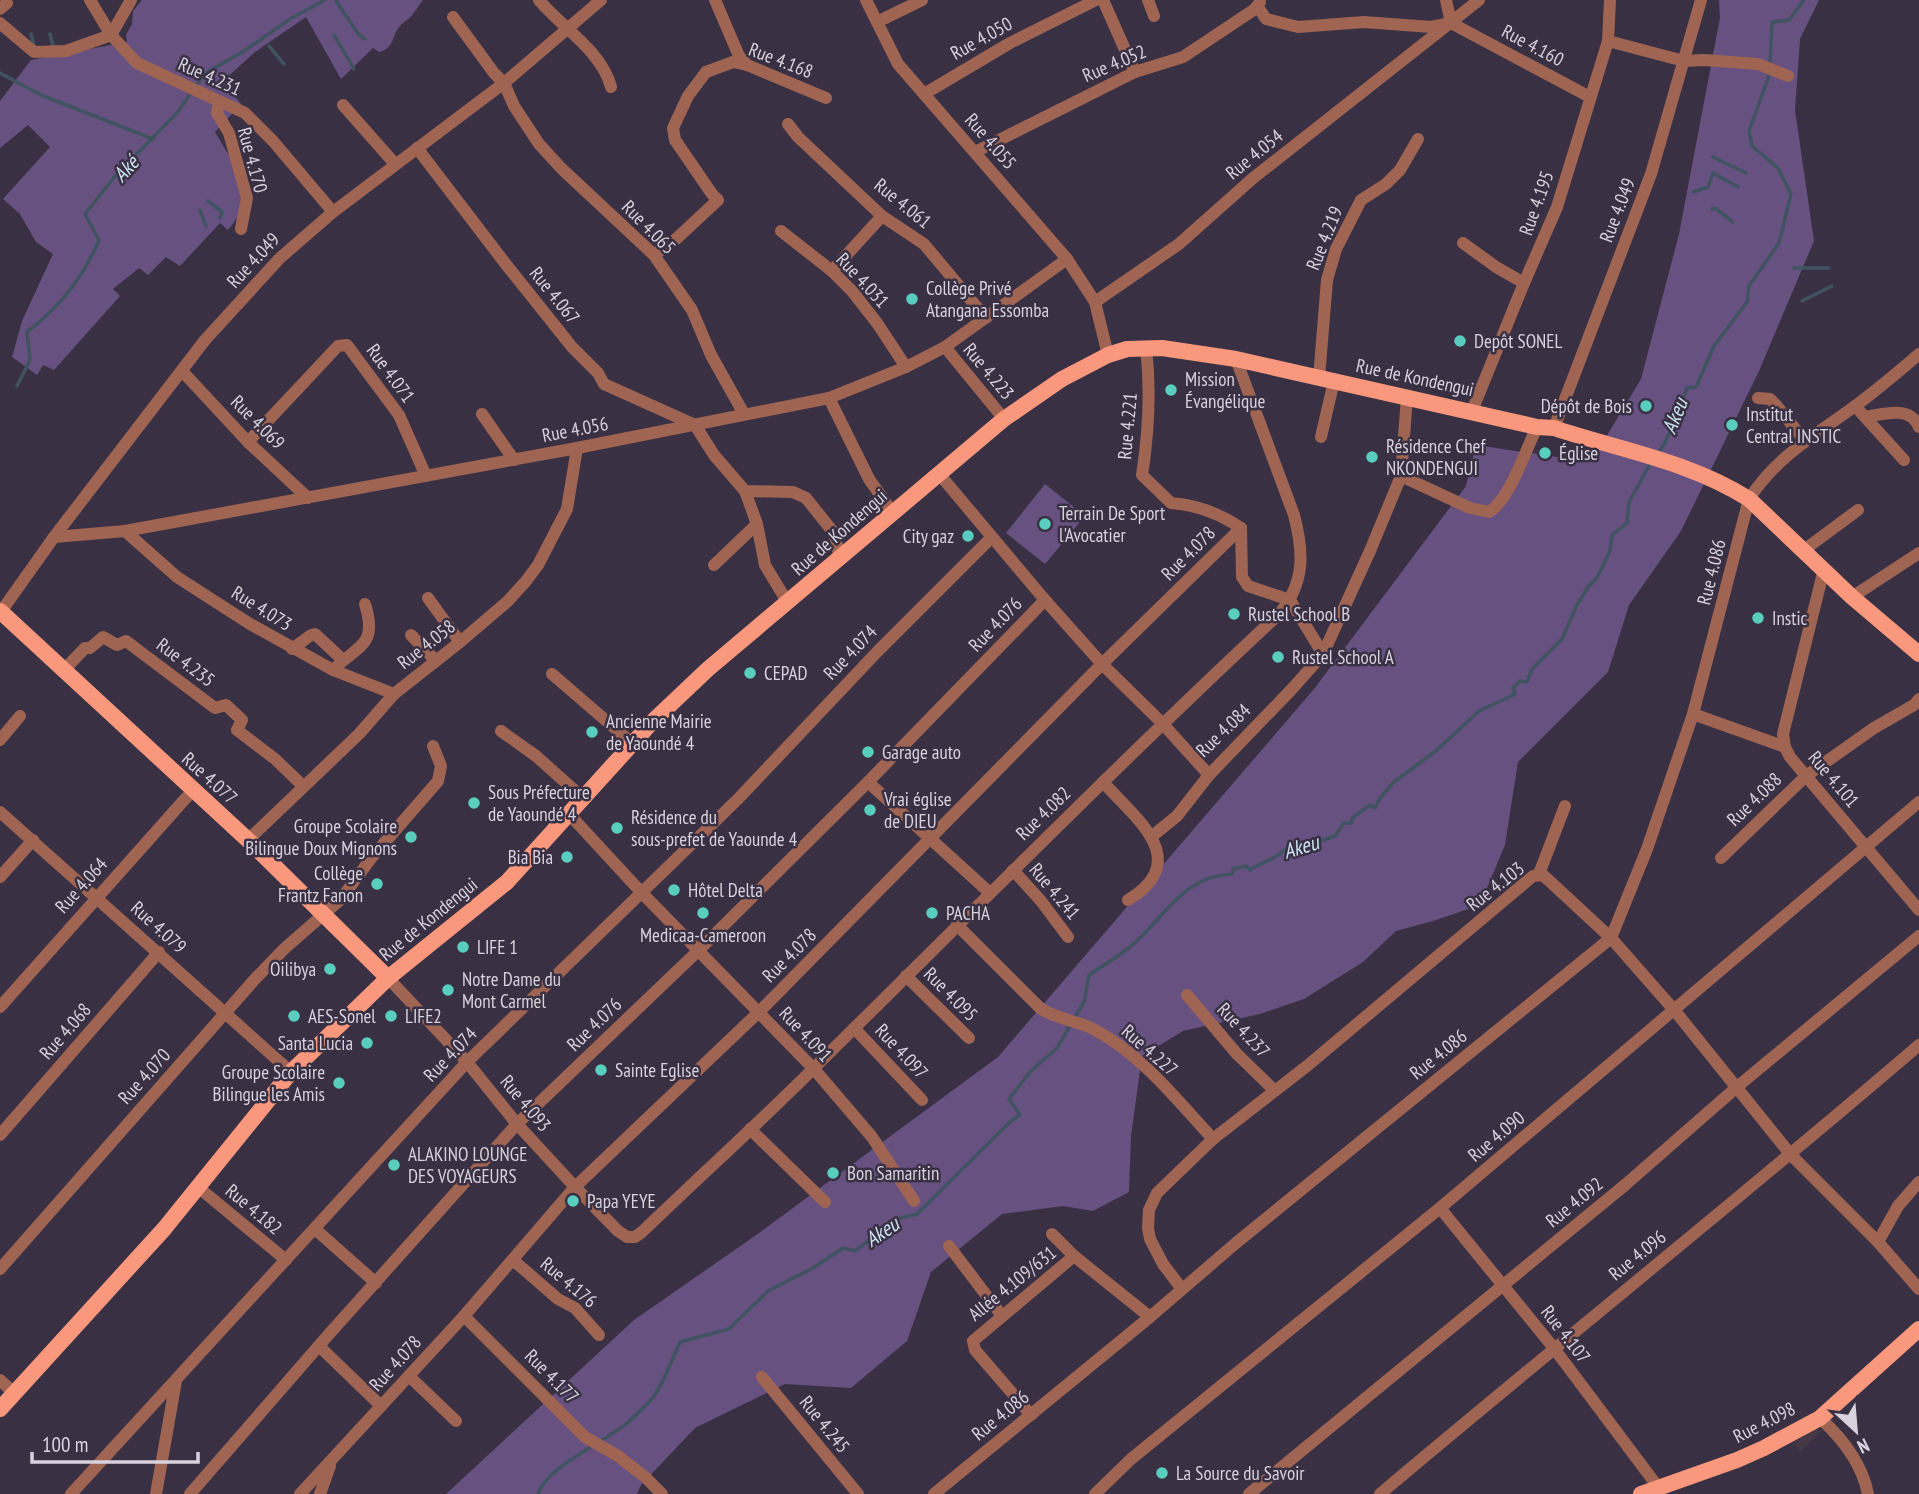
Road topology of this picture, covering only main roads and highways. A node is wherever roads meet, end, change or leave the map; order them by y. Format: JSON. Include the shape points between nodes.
{"nodes":[{"id":1,"x":0,"y":612,"type":"edge"},
{"id":2,"x":1919,"y":654,"type":"edge"},
{"id":3,"x":388,"y":978,"type":"junction"},
{"id":4,"x":1919,"y":1329,"type":"edge"},
{"id":5,"x":0,"y":1409,"type":"edge"},
{"id":6,"x":1641,"y":1494,"type":"edge"}],
"edges":[{"from":1,"to":3,"type":"main road","name":"Rue 4.077","via":[[248,841]]},
{"from":2,"to":3,"type":"main road","name":"Rue de Kondengui","via":[[1749,499],[1673,463],[1554,428],[1236,359],[1146,347],[1127,349],[1062,379],[1004,419],[708,669],[632,743],[507,882]]},
{"from":3,"to":5,"type":"main road","name":"Rue de Kondengui","via":[[291,1072],[110,1290]]},
{"from":4,"to":6,"type":"main road","name":"Rue 4.098","via":[[1819,1418],[1764,1448]]}]}
